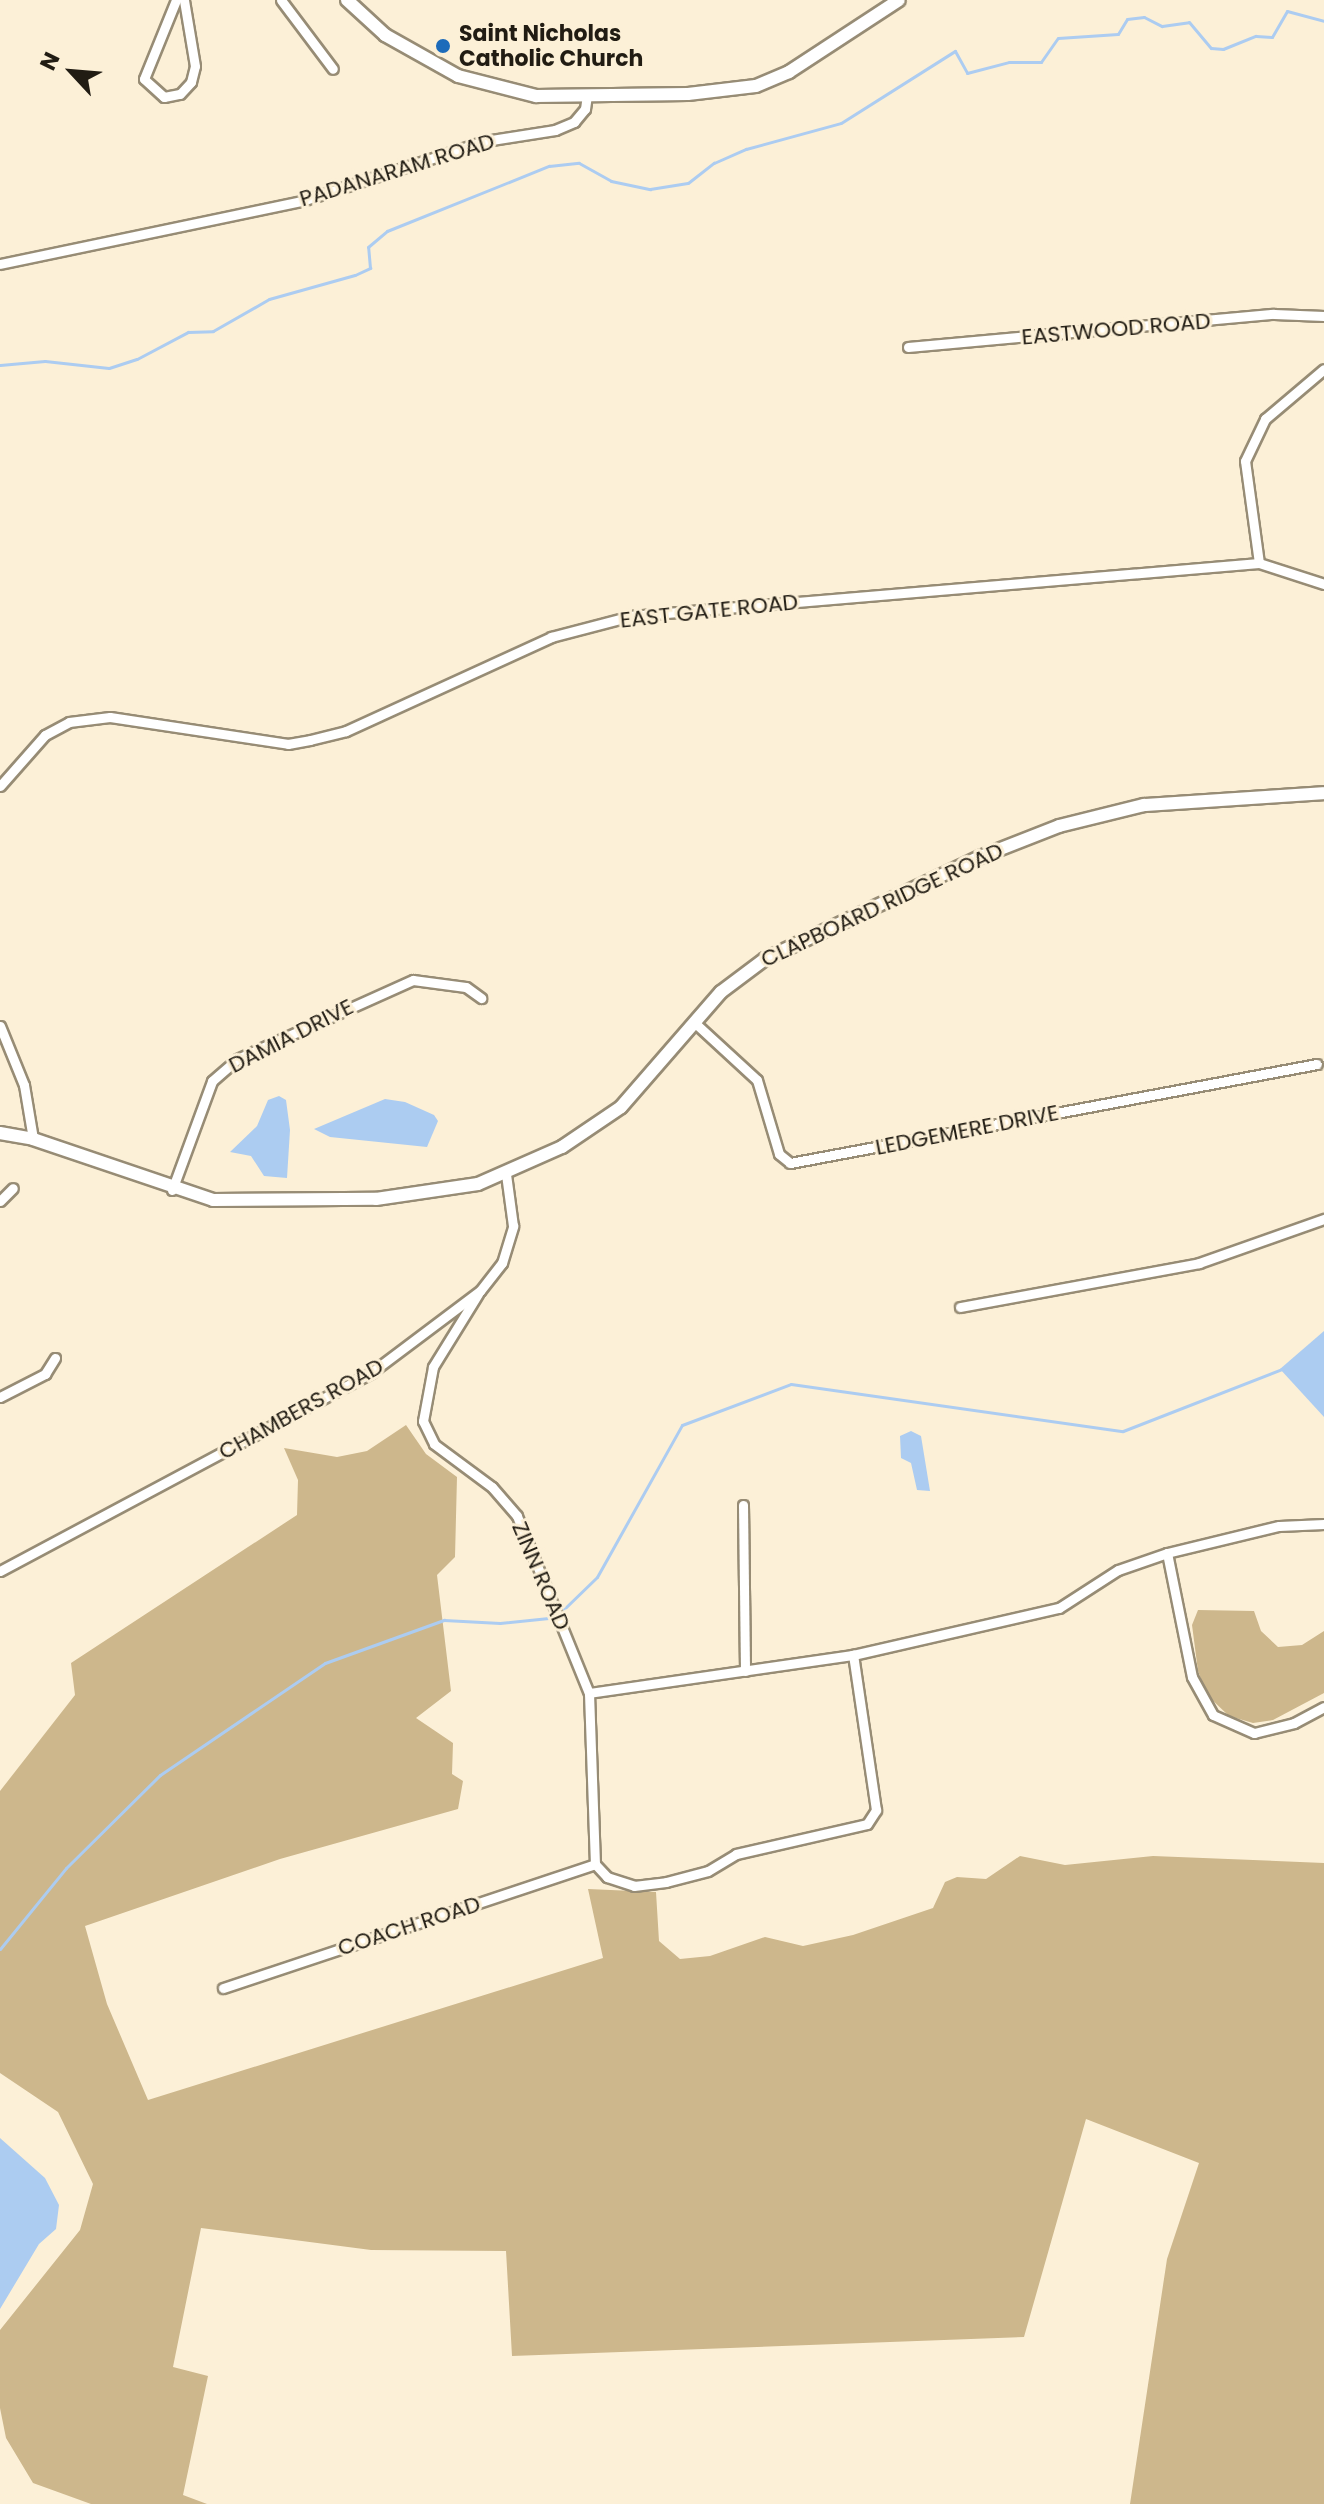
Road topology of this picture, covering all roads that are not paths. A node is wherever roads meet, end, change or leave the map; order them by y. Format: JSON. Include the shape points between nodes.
{"nodes":[{"id":1,"x":176,"y":0,"type":"edge"},
{"id":2,"x":184,"y":0,"type":"edge"},
{"id":3,"x":281,"y":0,"type":"edge"},
{"id":4,"x":347,"y":0,"type":"edge"},
{"id":5,"x":899,"y":0,"type":"edge"},
{"id":6,"x":333,"y":69,"type":"dead end"},
{"id":7,"x":587,"y":95,"type":"junction"},
{"id":8,"x":0,"y":264,"type":"edge"},
{"id":9,"x":1324,"y":316,"type":"edge"},
{"id":10,"x":908,"y":347,"type":"dead end"},
{"id":11,"x":1324,"y":369,"type":"edge"},
{"id":12,"x":1259,"y":563,"type":"junction"},
{"id":13,"x":1324,"y":584,"type":"edge"},
{"id":14,"x":0,"y":786,"type":"edge"},
{"id":15,"x":1324,"y":793,"type":"edge"},
{"id":16,"x":481,"y":998,"type":"dead end"},
{"id":17,"x":695,"y":1023,"type":"junction"},
{"id":18,"x":0,"y":1026,"type":"edge"},
{"id":19,"x":1317,"y":1064,"type":"dead end"},
{"id":20,"x":0,"y":1133,"type":"edge"},
{"id":21,"x":33,"y":1139,"type":"junction"},
{"id":22,"x":506,"y":1174,"type":"junction"},
{"id":23,"x":13,"y":1188,"type":"dead end"},
{"id":24,"x":172,"y":1190,"type":"junction"},
{"id":25,"x":0,"y":1201,"type":"edge"},
{"id":26,"x":1324,"y":1219,"type":"edge"},
{"id":27,"x":480,"y":1291,"type":"junction"},
{"id":28,"x":960,"y":1307,"type":"dead end"},
{"id":29,"x":55,"y":1358,"type":"dead end"},
{"id":30,"x":0,"y":1397,"type":"edge"},
{"id":31,"x":743,"y":1505,"type":"dead end"},
{"id":32,"x":1324,"y":1524,"type":"edge"},
{"id":33,"x":1167,"y":1553,"type":"junction"},
{"id":34,"x":0,"y":1571,"type":"edge"},
{"id":35,"x":853,"y":1655,"type":"junction"},
{"id":36,"x":745,"y":1671,"type":"junction"},
{"id":37,"x":589,"y":1693,"type":"junction"},
{"id":38,"x":1324,"y":1707,"type":"edge"},
{"id":39,"x":595,"y":1864,"type":"junction"},
{"id":40,"x":223,"y":1988,"type":"dead end"}],
"edges":[{"from":1,"to":2,"type":"street","via":[[144,79],[164,97],[180,94],[191,82],[195,66]]},
{"from":3,"to":6,"type":"street"},
{"from":4,"to":7,"type":"main road","via":[[385,35],[468,80],[526,95]]},
{"from":5,"to":7,"type":"main road","via":[[789,72],[756,86],[722,93]]},
{"from":7,"to":8,"type":"street","name":"PADANARAM ROAD","via":[[585,109],[574,122],[555,130],[485,141],[302,201]]},
{"from":9,"to":10,"type":"street","name":"EASTWOOD ROAD","via":[[1274,314]]},
{"from":11,"to":12,"type":"street","via":[[1265,419],[1245,461]]},
{"from":12,"to":13,"type":"street","name":"EAST GATE ROAD"},
{"from":12,"to":14,"type":"street","name":"EAST GATE ROAD","via":[[631,616],[551,637],[346,731],[310,740],[288,744],[124,718],[77,719],[45,735]]},
{"from":15,"to":17,"type":"main road","name":"CLAPBOARD RIDGE ROAD","via":[[1175,800],[1059,826],[783,948],[736,978]]},
{"from":16,"to":24,"type":"street","name":"DAMIA DRIVE","via":[[466,987],[413,980],[237,1059],[209,1089]]},
{"from":17,"to":19,"type":"street","name":"LEDGEMERE DRIVE","via":[[757,1080],[779,1154],[790,1163]]},
{"from":17,"to":22,"type":"main road","name":"CLAPBOARD RIDGE ROAD","via":[[621,1107],[562,1147]]},
{"from":18,"to":21,"type":"street","via":[[24,1085]]},
{"from":20,"to":21,"type":"main road","name":"CLAPBOARD RIDGE ROAD"},
{"from":21,"to":24,"type":"main road","name":"CLAPBOARD RIDGE ROAD"},
{"from":22,"to":24,"type":"main road","name":"CLAPBOARD RIDGE ROAD","via":[[448,1191],[376,1199],[243,1202]]},
{"from":22,"to":27,"type":"street","name":"CHAMBERS ROAD","via":[[513,1226],[502,1263]]},
{"from":23,"to":25,"type":"street"},
{"from":26,"to":28,"type":"street","via":[[1199,1263]]},
{"from":27,"to":34,"type":"street","name":"CHAMBERS ROAD","via":[[372,1372]]},
{"from":27,"to":37,"type":"street","name":"ZINN ROAD","via":[[433,1367],[423,1421],[434,1444],[492,1487],[517,1516]]},
{"from":29,"to":30,"type":"street","via":[[45,1374]]},
{"from":31,"to":36,"type":"street"},
{"from":32,"to":33,"type":"street","via":[[1279,1526]]},
{"from":33,"to":35,"type":"street","via":[[1118,1570],[1059,1608]]},
{"from":33,"to":38,"type":"street","via":[[1192,1677],[1213,1715],[1254,1733],[1294,1723]]},
{"from":35,"to":36,"type":"street"},
{"from":35,"to":39,"type":"street","via":[[876,1810],[867,1824],[736,1854],[708,1871],[666,1882],[634,1886],[607,1877]]},
{"from":36,"to":37,"type":"street"},
{"from":37,"to":39,"type":"street","name":"ZINN ROAD"},
{"from":39,"to":40,"type":"street","name":"COACH ROAD"}]}
